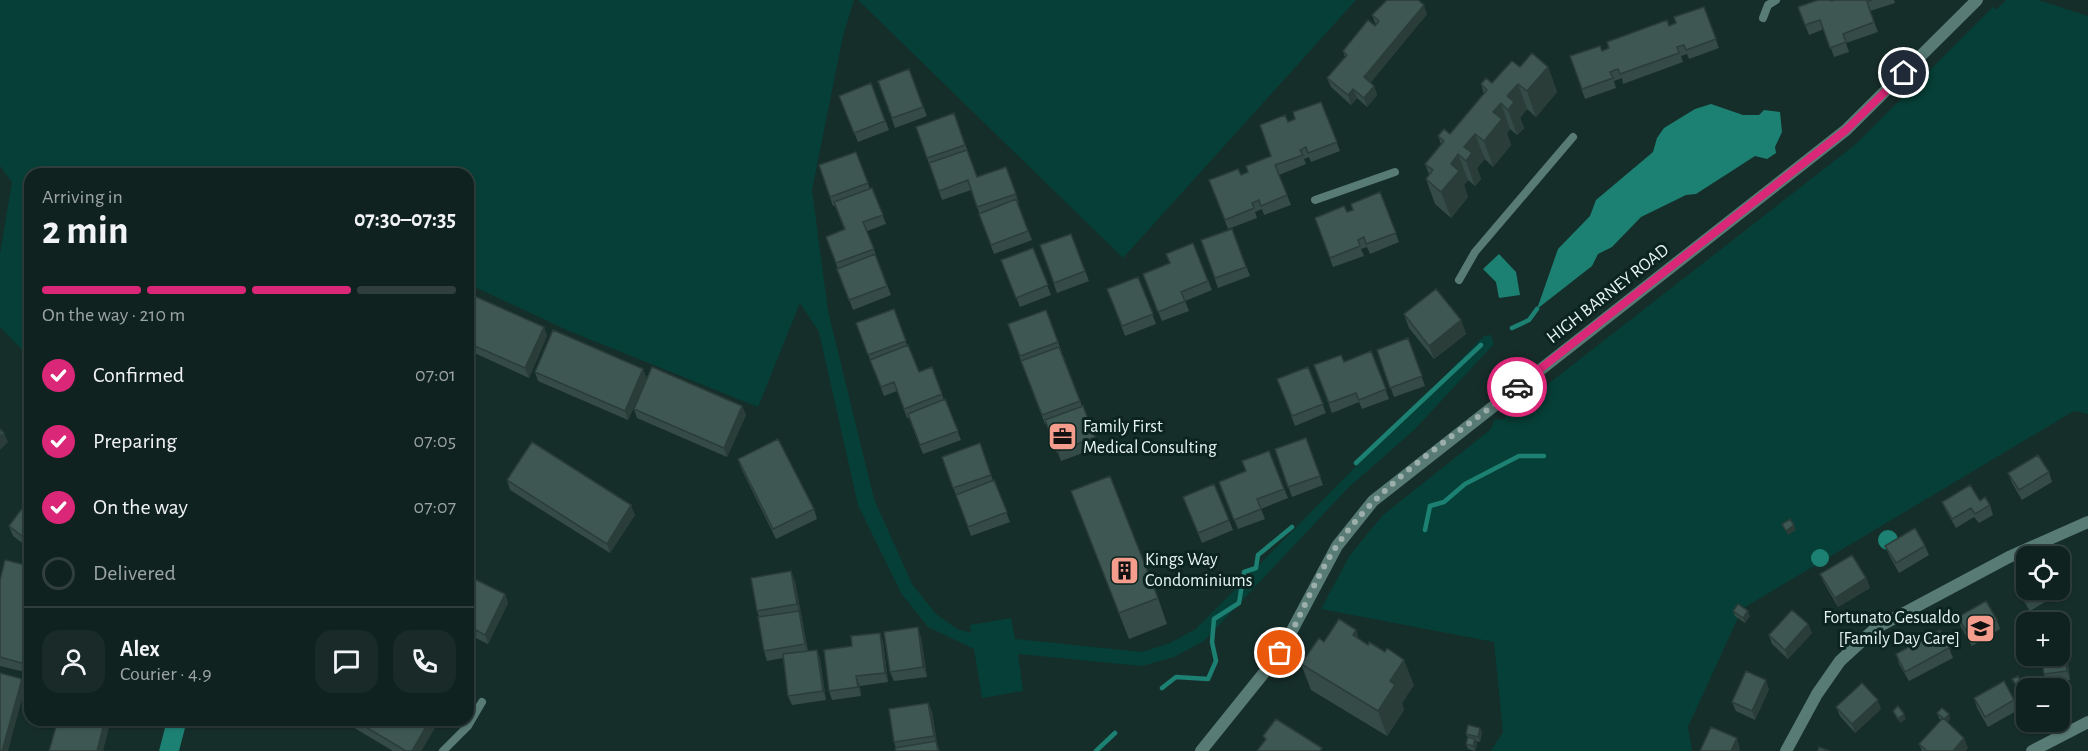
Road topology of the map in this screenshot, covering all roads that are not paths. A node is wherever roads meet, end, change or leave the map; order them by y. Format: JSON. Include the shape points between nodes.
{"nodes":[{"id":1,"x":1776,"y":0,"type":"edge"},
{"id":2,"x":1977,"y":0,"type":"edge"},
{"id":3,"x":1763,"y":18,"type":"dead end"},
{"id":4,"x":1573,"y":137,"type":"dead end"},
{"id":5,"x":1395,"y":172,"type":"dead end"},
{"id":6,"x":1316,"y":200,"type":"dead end"},
{"id":7,"x":1459,"y":280,"type":"dead end"},
{"id":8,"x":2088,"y":522,"type":"edge"},
{"id":9,"x":482,"y":702,"type":"dead end"},
{"id":10,"x":474,"y":714,"type":"edge"},
{"id":11,"x":2088,"y":722,"type":"edge"},
{"id":12,"x":466,"y":726,"type":"edge"},
{"id":13,"x":443,"y":751,"type":"edge"},
{"id":14,"x":1201,"y":751,"type":"edge"},
{"id":15,"x":1786,"y":751,"type":"edge"},
{"id":16,"x":2032,"y":751,"type":"edge"}],
"edges":[{"from":1,"to":3,"type":"lane","via":[[1767,5]]},
{"from":2,"to":14,"type":"street","name":"HIGH BARNEY ROAD","via":[[1846,130],[1373,501],[1337,546],[1280,653]]},
{"from":4,"to":7,"type":"lane","via":[[1475,252]]},
{"from":5,"to":6,"type":"lane"},
{"from":8,"to":15,"type":"street","via":[[2009,557],[1876,628],[1840,661]]},
{"from":9,"to":10,"type":"lane"},
{"from":11,"to":16,"type":"street"},
{"from":12,"to":13,"type":"lane"}]}
